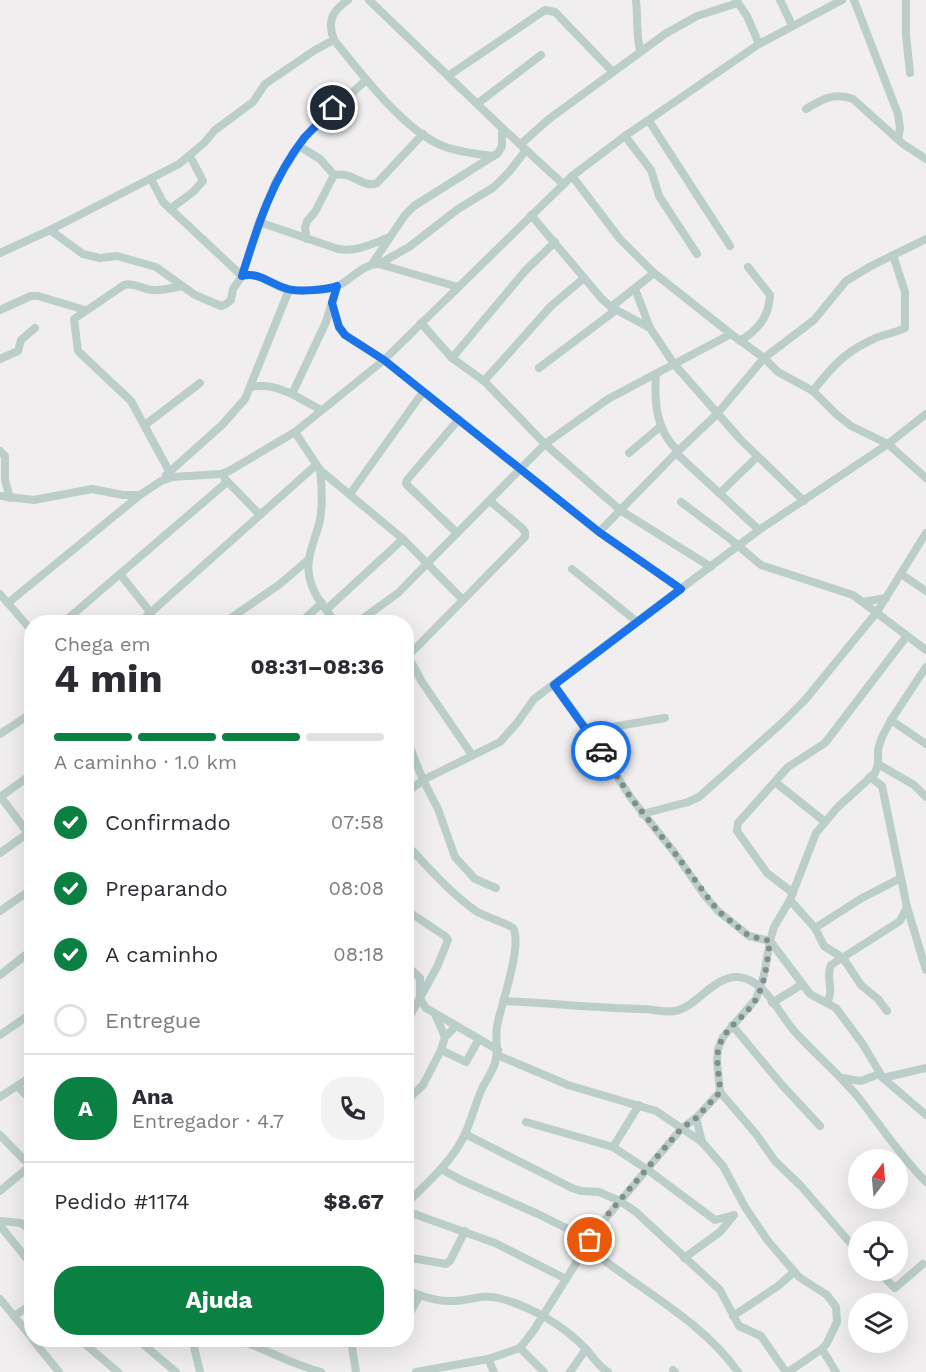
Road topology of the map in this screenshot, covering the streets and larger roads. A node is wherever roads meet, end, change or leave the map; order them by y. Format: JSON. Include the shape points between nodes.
{"nodes":[{"id":1,"x":348,"y":0,"type":"edge"},
{"id":2,"x":369,"y":0,"type":"edge"},
{"id":3,"x":636,"y":0,"type":"edge"},
{"id":4,"x":780,"y":0,"type":"edge"},
{"id":5,"x":842,"y":0,"type":"edge"},
{"id":6,"x":854,"y":0,"type":"edge"},
{"id":7,"x":906,"y":0,"type":"edge"},
{"id":8,"x":737,"y":2,"type":"edge"},
{"id":9,"x":792,"y":25,"type":"junction"},
{"id":10,"x":334,"y":40,"type":"junction"},
{"id":11,"x":759,"y":44,"type":"junction"},
{"id":12,"x":640,"y":51,"type":"junction"},
{"id":13,"x":541,"y":55,"type":"dead end"},
{"id":14,"x":612,"y":71,"type":"junction"},
{"id":15,"x":910,"y":73,"type":"dead end"},
{"id":16,"x":448,"y":76,"type":"junction"},
{"id":17,"x":366,"y":80,"type":"junction"},
{"id":18,"x":477,"y":104,"type":"junction"},
{"id":19,"x":806,"y":109,"type":"dead end"},
{"id":20,"x":649,"y":121,"type":"junction"},
{"id":21,"x":502,"y":128,"type":"junction"},
{"id":22,"x":423,"y":134,"type":"junction"},
{"id":23,"x":625,"y":136,"type":"junction"},
{"id":24,"x":898,"y":139,"type":"junction"},
{"id":25,"x":299,"y":146,"type":"junction"},
{"id":26,"x":524,"y":147,"type":"junction"},
{"id":27,"x":190,"y":156,"type":"junction"},
{"id":28,"x":492,"y":156,"type":"junction"},
{"id":29,"x":926,"y":159,"type":"edge"},
{"id":30,"x":334,"y":175,"type":"junction"},
{"id":31,"x":572,"y":176,"type":"junction"},
{"id":32,"x":151,"y":179,"type":"junction"},
{"id":33,"x":563,"y":184,"type":"junction"},
{"id":34,"x":170,"y":209,"type":"junction"},
{"id":35,"x":531,"y":215,"type":"junction"},
{"id":36,"x":259,"y":222,"type":"junction"},
{"id":37,"x":50,"y":230,"type":"junction"},
{"id":38,"x":390,"y":237,"type":"junction"},
{"id":39,"x":307,"y":238,"type":"junction"},
{"id":40,"x":926,"y":239,"type":"edge"},
{"id":41,"x":555,"y":242,"type":"junction"},
{"id":42,"x":730,"y":246,"type":"dead end"},
{"id":43,"x":0,"y":253,"type":"edge"},
{"id":44,"x":697,"y":254,"type":"dead end"},
{"id":45,"x":893,"y":255,"type":"junction"},
{"id":46,"x":376,"y":264,"type":"junction"},
{"id":47,"x":748,"y":267,"type":"dead end"},
{"id":48,"x":654,"y":273,"type":"junction"},
{"id":49,"x":242,"y":276,"type":"junction"},
{"id":50,"x":584,"y":278,"type":"junction"},
{"id":51,"x":182,"y":286,"type":"junction"},
{"id":52,"x":337,"y":286,"type":"junction"},
{"id":53,"x":458,"y":287,"type":"junction"},
{"id":54,"x":634,"y":289,"type":"junction"},
{"id":55,"x":289,"y":290,"type":"junction"},
{"id":56,"x":332,"y":303,"type":"junction"},
{"id":57,"x":614,"y":309,"type":"junction"},
{"id":58,"x":0,"y":310,"type":"edge"},
{"id":59,"x":85,"y":310,"type":"junction"},
{"id":60,"x":421,"y":323,"type":"junction"},
{"id":61,"x":35,"y":328,"type":"dead end"},
{"id":62,"x":650,"y":328,"type":"junction"},
{"id":63,"x":731,"y":334,"type":"junction"},
{"id":64,"x":740,"y":341,"type":"junction"},
{"id":65,"x":452,"y":358,"type":"junction"},
{"id":66,"x":764,"y":358,"type":"junction"},
{"id":67,"x":0,"y":359,"type":"edge"},
{"id":68,"x":384,"y":360,"type":"junction"},
{"id":69,"x":674,"y":364,"type":"junction"},
{"id":70,"x":539,"y":368,"type":"dead end"},
{"id":71,"x":656,"y":374,"type":"junction"},
{"id":72,"x":484,"y":381,"type":"junction"},
{"id":73,"x":200,"y":383,"type":"dead end"},
{"id":74,"x":251,"y":387,"type":"junction"},
{"id":75,"x":813,"y":391,"type":"junction"},
{"id":76,"x":423,"y":392,"type":"junction"},
{"id":77,"x":292,"y":394,"type":"junction"},
{"id":78,"x":321,"y":410,"type":"junction"},
{"id":79,"x":717,"y":414,"type":"junction"},
{"id":80,"x":926,"y":414,"type":"edge"},
{"id":81,"x":459,"y":420,"type":"junction"},
{"id":82,"x":145,"y":425,"type":"junction"},
{"id":83,"x":661,"y":426,"type":"junction"},
{"id":84,"x":295,"y":432,"type":"junction"},
{"id":85,"x":545,"y":444,"type":"junction"},
{"id":86,"x":888,"y":444,"type":"junction"},
{"id":87,"x":0,"y":451,"type":"edge"},
{"id":88,"x":677,"y":452,"type":"junction"},
{"id":89,"x":629,"y":453,"type":"dead end"},
{"id":90,"x":757,"y":457,"type":"junction"},
{"id":91,"x":318,"y":467,"type":"junction"},
{"id":92,"x":520,"y":469,"type":"junction"},
{"id":93,"x":169,"y":471,"type":"junction"},
{"id":94,"x":220,"y":474,"type":"junction"},
{"id":95,"x":926,"y":478,"type":"edge"},
{"id":96,"x":161,"y":481,"type":"junction"},
{"id":97,"x":227,"y":482,"type":"junction"},
{"id":98,"x":720,"y":493,"type":"junction"},
{"id":99,"x":350,"y":494,"type":"junction"},
{"id":100,"x":140,"y":495,"type":"junction"},
{"id":101,"x":3,"y":496,"type":"edge"},
{"id":102,"x":490,"y":501,"type":"junction"},
{"id":103,"x":804,"y":501,"type":"junction"},
{"id":104,"x":681,"y":502,"type":"dead end"},
{"id":105,"x":620,"y":510,"type":"junction"},
{"id":106,"x":260,"y":515,"type":"junction"},
{"id":107,"x":759,"y":530,"type":"junction"},
{"id":108,"x":599,"y":532,"type":"junction"},
{"id":109,"x":457,"y":533,"type":"junction"},
{"id":110,"x":926,"y":533,"type":"edge"},
{"id":111,"x":403,"y":539,"type":"junction"},
{"id":112,"x":738,"y":546,"type":"junction"},
{"id":113,"x":308,"y":560,"type":"junction"},
{"id":114,"x":428,"y":565,"type":"junction"},
{"id":115,"x":711,"y":567,"type":"junction"},
{"id":116,"x":572,"y":569,"type":"dead end"},
{"id":117,"x":120,"y":574,"type":"junction"},
{"id":118,"x":902,"y":574,"type":"junction"},
{"id":119,"x":681,"y":589,"type":"junction"},
{"id":120,"x":926,"y":591,"type":"edge"},
{"id":121,"x":0,"y":594,"type":"edge"},
{"id":122,"x":886,"y":598,"type":"junction"},
{"id":123,"x":463,"y":600,"type":"junction"},
{"id":124,"x":863,"y":602,"type":"junction"},
{"id":125,"x":8,"y":603,"type":"junction"},
{"id":126,"x":324,"y":606,"type":"junction"},
{"id":127,"x":877,"y":612,"type":"junction"},
{"id":128,"x":72,"y":615,"type":"edge"},
{"id":129,"x":146,"y":615,"type":"edge"},
{"id":130,"x":151,"y":615,"type":"edge"},
{"id":131,"x":235,"y":615,"type":"edge"},
{"id":132,"x":311,"y":615,"type":"edge"},
{"id":133,"x":330,"y":615,"type":"edge"},
{"id":134,"x":368,"y":615,"type":"edge"},
{"id":135,"x":636,"y":621,"type":"junction"},
{"id":136,"x":24,"y":622,"type":"edge"},
{"id":137,"x":906,"y":637,"type":"junction"},
{"id":138,"x":414,"y":650,"type":"edge"},
{"id":139,"x":926,"y":650,"type":"edge"},
{"id":140,"x":926,"y":667,"type":"edge"},
{"id":141,"x":414,"y":669,"type":"edge"},
{"id":142,"x":554,"y":685,"type":"junction"},
{"id":143,"x":24,"y":718,"type":"edge"},
{"id":144,"x":665,"y":718,"type":"dead end"},
{"id":145,"x":891,"y":720,"type":"junction"},
{"id":146,"x":588,"y":731,"type":"junction"},
{"id":147,"x":0,"y":734,"type":"edge"},
{"id":148,"x":926,"y":744,"type":"edge"},
{"id":149,"x":472,"y":755,"type":"junction"},
{"id":150,"x":414,"y":757,"type":"edge"},
{"id":151,"x":878,"y":764,"type":"junction"},
{"id":152,"x":870,"y":777,"type":"junction"},
{"id":153,"x":24,"y":780,"type":"edge"},
{"id":154,"x":423,"y":780,"type":"junction"},
{"id":155,"x":775,"y":782,"type":"junction"},
{"id":156,"x":414,"y":787,"type":"edge"},
{"id":157,"x":0,"y":797,"type":"edge"},
{"id":158,"x":926,"y":797,"type":"edge"},
{"id":159,"x":642,"y":814,"type":"junction"},
{"id":160,"x":824,"y":821,"type":"junction"},
{"id":161,"x":24,"y":825,"type":"edge"},
{"id":162,"x":24,"y":836,"type":"edge"},
{"id":163,"x":414,"y":852,"type":"edge"},
{"id":164,"x":0,"y":854,"type":"edge"},
{"id":165,"x":900,"y":878,"type":"junction"},
{"id":166,"x":496,"y":888,"type":"dead end"},
{"id":167,"x":24,"y":894,"type":"edge"},
{"id":168,"x":791,"y":897,"type":"junction"},
{"id":169,"x":907,"y":907,"type":"junction"},
{"id":170,"x":0,"y":911,"type":"edge"},
{"id":171,"x":414,"y":915,"type":"edge"},
{"id":172,"x":815,"y":928,"type":"junction"},
{"id":173,"x":770,"y":941,"type":"junction"},
{"id":174,"x":24,"y":956,"type":"edge"},
{"id":175,"x":843,"y":958,"type":"junction"},
{"id":176,"x":926,"y":969,"type":"edge"},
{"id":177,"x":414,"y":972,"type":"edge"},
{"id":178,"x":0,"y":975,"type":"edge"},
{"id":179,"x":801,"y":984,"type":"junction"},
{"id":180,"x":761,"y":987,"type":"junction"},
{"id":181,"x":420,"y":999,"type":"junction"},
{"id":182,"x":503,"y":1001,"type":"junction"},
{"id":183,"x":772,"y":1002,"type":"junction"},
{"id":184,"x":827,"y":1002,"type":"junction"},
{"id":185,"x":414,"y":1009,"type":"edge"},
{"id":186,"x":887,"y":1011,"type":"dead end"},
{"id":187,"x":435,"y":1014,"type":"junction"},
{"id":188,"x":24,"y":1018,"type":"edge"},
{"id":189,"x":732,"y":1025,"type":"junction"},
{"id":190,"x":456,"y":1026,"type":"junction"},
{"id":191,"x":0,"y":1035,"type":"edge"},
{"id":192,"x":445,"y":1037,"type":"junction"},
{"id":193,"x":479,"y":1039,"type":"junction"},
{"id":194,"x":441,"y":1050,"type":"junction"},
{"id":195,"x":497,"y":1052,"type":"junction"},
{"id":196,"x":926,"y":1068,"type":"edge"},
{"id":197,"x":881,"y":1076,"type":"junction"},
{"id":198,"x":841,"y":1078,"type":"junction"},
{"id":199,"x":24,"y":1081,"type":"edge"},
{"id":200,"x":17,"y":1086,"type":"junction"},
{"id":201,"x":720,"y":1092,"type":"junction"},
{"id":202,"x":24,"y":1093,"type":"edge"},
{"id":203,"x":414,"y":1093,"type":"edge"},
{"id":204,"x":0,"y":1097,"type":"edge"},
{"id":205,"x":639,"y":1105,"type":"junction"},
{"id":206,"x":926,"y":1115,"type":"edge"},
{"id":207,"x":696,"y":1118,"type":"junction"},
{"id":208,"x":526,"y":1122,"type":"dead end"},
{"id":209,"x":820,"y":1126,"type":"dead end"},
{"id":210,"x":681,"y":1129,"type":"junction"},
{"id":211,"x":465,"y":1134,"type":"junction"},
{"id":212,"x":0,"y":1135,"type":"edge"},
{"id":213,"x":702,"y":1142,"type":"junction"},
{"id":214,"x":613,"y":1147,"type":"junction"},
{"id":215,"x":24,"y":1160,"type":"edge"},
{"id":216,"x":441,"y":1169,"type":"junction"},
{"id":217,"x":648,"y":1170,"type":"junction"},
{"id":218,"x":24,"y":1172,"type":"edge"},
{"id":219,"x":926,"y":1182,"type":"edge"},
{"id":220,"x":0,"y":1191,"type":"edge"},
{"id":221,"x":414,"y":1196,"type":"edge"},
{"id":222,"x":620,"y":1202,"type":"junction"},
{"id":223,"x":745,"y":1207,"type":"junction"},
{"id":224,"x":414,"y":1214,"type":"edge"},
{"id":225,"x":734,"y":1215,"type":"junction"},
{"id":226,"x":3,"y":1225,"type":"edge"},
{"id":227,"x":24,"y":1225,"type":"edge"},
{"id":228,"x":465,"y":1231,"type":"junction"},
{"id":229,"x":590,"y":1240,"type":"junction"},
{"id":230,"x":848,"y":1240,"type":"edge"},
{"id":231,"x":24,"y":1254,"type":"edge"},
{"id":232,"x":414,"y":1258,"type":"edge"},
{"id":233,"x":684,"y":1258,"type":"junction"},
{"id":234,"x":923,"y":1264,"type":"dead end"},
{"id":235,"x":794,"y":1272,"type":"junction"},
{"id":236,"x":908,"y":1277,"type":"edge"},
{"id":237,"x":566,"y":1279,"type":"junction"},
{"id":238,"x":888,"y":1281,"type":"edge"},
{"id":239,"x":903,"y":1281,"type":"edge"},
{"id":240,"x":414,"y":1293,"type":"edge"},
{"id":241,"x":420,"y":1295,"type":"junction"},
{"id":242,"x":0,"y":1299,"type":"edge"},
{"id":243,"x":414,"y":1306,"type":"edge"},
{"id":244,"x":24,"y":1309,"type":"edge"},
{"id":245,"x":14,"y":1316,"type":"junction"},
{"id":246,"x":543,"y":1316,"type":"junction"},
{"id":247,"x":733,"y":1316,"type":"junction"},
{"id":248,"x":24,"y":1329,"type":"edge"},
{"id":249,"x":39,"y":1347,"type":"edge"},
{"id":250,"x":90,"y":1347,"type":"edge"},
{"id":251,"x":146,"y":1347,"type":"edge"},
{"id":252,"x":194,"y":1347,"type":"edge"},
{"id":253,"x":261,"y":1347,"type":"edge"},
{"id":254,"x":352,"y":1347,"type":"edge"},
{"id":255,"x":520,"y":1348,"type":"junction"},
{"id":256,"x":586,"y":1349,"type":"junction"},
{"id":257,"x":822,"y":1349,"type":"junction"},
{"id":258,"x":488,"y":1359,"type":"junction"},
{"id":259,"x":59,"y":1372,"type":"edge"},
{"id":260,"x":118,"y":1372,"type":"edge"},
{"id":261,"x":176,"y":1372,"type":"edge"},
{"id":262,"x":200,"y":1372,"type":"edge"},
{"id":263,"x":321,"y":1372,"type":"edge"},
{"id":264,"x":356,"y":1372,"type":"edge"},
{"id":265,"x":416,"y":1372,"type":"edge"},
{"id":266,"x":494,"y":1372,"type":"edge"},
{"id":267,"x":544,"y":1372,"type":"edge"},
{"id":268,"x":570,"y":1372,"type":"edge"},
{"id":269,"x":608,"y":1372,"type":"edge"},
{"id":270,"x":738,"y":1372,"type":"edge"},
{"id":271,"x":787,"y":1372,"type":"edge"},
{"id":272,"x":836,"y":1372,"type":"edge"}],
"edges":[{"from":1,"to":10,"type":"street","via":[[333,12],[330,22]]},
{"from":2,"to":16,"type":"street"},
{"from":3,"to":12,"type":"street"},
{"from":4,"to":9,"type":"street"},
{"from":5,"to":9,"type":"street"},
{"from":6,"to":24,"type":"street","via":[[898,114]]},
{"from":7,"to":15,"type":"street"},
{"from":8,"to":11,"type":"street"},
{"from":8,"to":12,"type":"street","via":[[697,16]]},
{"from":9,"to":11,"type":"street"},
{"from":10,"to":17,"type":"street"},
{"from":10,"to":27,"type":"street","via":[[266,84],[253,102],[215,130]]},
{"from":11,"to":20,"type":"street"},
{"from":12,"to":14,"type":"street"},
{"from":13,"to":18,"type":"street"},
{"from":14,"to":16,"type":"street","via":[[555,12],[545,10]]},
{"from":14,"to":26,"type":"street","via":[[549,119]]},
{"from":16,"to":18,"type":"street"},
{"from":17,"to":22,"type":"street","via":[[394,111]]},
{"from":17,"to":25,"type":"street","via":[[333,108]]},
{"from":18,"to":21,"type":"street"},
{"from":19,"to":24,"type":"street","via":[[825,98],[844,96],[861,105]]},
{"from":20,"to":23,"type":"street"},
{"from":20,"to":42,"type":"street"},
{"from":21,"to":26,"type":"street"},
{"from":21,"to":28,"type":"street","via":[[502,146]]},
{"from":22,"to":28,"type":"street","via":[[440,145]]},
{"from":22,"to":30,"type":"street","via":[[377,183],[365,183],[343,173]]},
{"from":23,"to":31,"type":"street"},
{"from":23,"to":44,"type":"street","via":[[651,170],[659,196]]},
{"from":24,"to":29,"type":"street"},
{"from":25,"to":30,"type":"street","via":[[313,153]]},
{"from":25,"to":36,"type":"street","via":[[276,181]]},
{"from":26,"to":33,"type":"street"},
{"from":26,"to":46,"type":"street","via":[[494,187],[409,247]]},
{"from":27,"to":32,"type":"street"},
{"from":27,"to":34,"type":"street","via":[[203,181]]},
{"from":28,"to":38,"type":"street","via":[[414,206]]},
{"from":30,"to":39,"type":"street","via":[[307,221]]},
{"from":31,"to":33,"type":"street"},
{"from":31,"to":48,"type":"street","via":[[620,239]]},
{"from":32,"to":34,"type":"street"},
{"from":32,"to":37,"type":"street"},
{"from":33,"to":35,"type":"street"},
{"from":34,"to":49,"type":"street"},
{"from":35,"to":41,"type":"street"},
{"from":35,"to":53,"type":"street"},
{"from":36,"to":39,"type":"street"},
{"from":36,"to":49,"type":"street"},
{"from":37,"to":43,"type":"street"},
{"from":37,"to":51,"type":"street","via":[[83,254],[117,256],[156,267]]},
{"from":38,"to":39,"type":"street","via":[[348,251]]},
{"from":38,"to":46,"type":"street"},
{"from":40,"to":45,"type":"street"},
{"from":41,"to":50,"type":"street"},
{"from":41,"to":65,"type":"street"},
{"from":45,"to":66,"type":"street","via":[[854,274],[814,320]]},
{"from":45,"to":75,"type":"street","via":[[905,292],[905,328],[843,356]]},
{"from":46,"to":52,"type":"street"},
{"from":46,"to":53,"type":"street"},
{"from":47,"to":64,"type":"street","via":[[770,295],[770,303],[759,328]]},
{"from":48,"to":54,"type":"street"},
{"from":48,"to":63,"type":"street"},
{"from":49,"to":51,"type":"street","via":[[231,300],[221,306]]},
{"from":49,"to":55,"type":"street","via":[[255,275]]},
{"from":50,"to":57,"type":"street"},
{"from":50,"to":72,"type":"street","via":[[551,306]]},
{"from":51,"to":59,"type":"street","via":[[158,291],[124,285]]},
{"from":52,"to":55,"type":"street"},
{"from":52,"to":56,"type":"street"},
{"from":53,"to":60,"type":"street"},
{"from":54,"to":57,"type":"street"},
{"from":54,"to":62,"type":"street"},
{"from":55,"to":74,"type":"street"},
{"from":56,"to":68,"type":"street","via":[[345,335]]},
{"from":56,"to":77,"type":"street"},
{"from":57,"to":62,"type":"street"},
{"from":57,"to":70,"type":"street"},
{"from":58,"to":59,"type":"street","via":[[38,296]]},
{"from":59,"to":82,"type":"street","via":[[74,319],[78,351],[131,401]]},
{"from":60,"to":65,"type":"street"},
{"from":60,"to":68,"type":"street"},
{"from":61,"to":67,"type":"street","via":[[21,340],[18,351]]},
{"from":62,"to":69,"type":"street"},
{"from":63,"to":64,"type":"street"},
{"from":63,"to":69,"type":"street"},
{"from":64,"to":66,"type":"street"},
{"from":65,"to":72,"type":"street"},
{"from":66,"to":75,"type":"street","via":[[777,372]]},
{"from":66,"to":79,"type":"street"},
{"from":68,"to":76,"type":"street"},
{"from":68,"to":78,"type":"street"},
{"from":69,"to":71,"type":"street"},
{"from":69,"to":79,"type":"street"},
{"from":71,"to":83,"type":"street"},
{"from":71,"to":85,"type":"street","via":[[608,399]]},
{"from":72,"to":85,"type":"street"},
{"from":73,"to":82,"type":"street"},
{"from":74,"to":77,"type":"street","via":[[273,386]]},
{"from":74,"to":93,"type":"street","via":[[223,424]]},
{"from":75,"to":86,"type":"street","via":[[851,426]]},
{"from":76,"to":81,"type":"street"},
{"from":76,"to":99,"type":"street"},
{"from":77,"to":78,"type":"street"},
{"from":78,"to":84,"type":"street"},
{"from":79,"to":88,"type":"street"},
{"from":79,"to":90,"type":"street"},
{"from":80,"to":86,"type":"street"},
{"from":81,"to":92,"type":"street"},
{"from":81,"to":109,"type":"street","via":[[406,484]]},
{"from":82,"to":93,"type":"street"},
{"from":83,"to":88,"type":"street"},
{"from":83,"to":89,"type":"street"},
{"from":84,"to":91,"type":"street"},
{"from":84,"to":94,"type":"street"},
{"from":85,"to":92,"type":"street"},
{"from":85,"to":105,"type":"street"},
{"from":86,"to":95,"type":"street"},
{"from":86,"to":103,"type":"street"},
{"from":87,"to":101,"type":"street","via":[[5,456]]},
{"from":88,"to":98,"type":"street"},
{"from":88,"to":105,"type":"street"},
{"from":90,"to":98,"type":"street"},
{"from":90,"to":103,"type":"street"},
{"from":91,"to":99,"type":"street"},
{"from":91,"to":106,"type":"street"},
{"from":91,"to":113,"type":"street","via":[[322,504]]},
{"from":92,"to":102,"type":"street"},
{"from":92,"to":108,"type":"street"},
{"from":93,"to":96,"type":"street"},
{"from":94,"to":96,"type":"street"},
{"from":94,"to":97,"type":"street"},
{"from":96,"to":100,"type":"street"},
{"from":97,"to":106,"type":"street"},
{"from":97,"to":117,"type":"street"},
{"from":98,"to":107,"type":"street"},
{"from":99,"to":111,"type":"street"},
{"from":100,"to":101,"type":"street","via":[[92,489],[34,500]]},
{"from":100,"to":125,"type":"street"},
{"from":102,"to":109,"type":"street"},
{"from":102,"to":123,"type":"street","via":[[522,528],[525,537]]},
{"from":103,"to":107,"type":"street"},
{"from":104,"to":112,"type":"street"},
{"from":105,"to":108,"type":"street"},
{"from":105,"to":115,"type":"street"},
{"from":106,"to":130,"type":"street"},
{"from":107,"to":112,"type":"street"},
{"from":108,"to":119,"type":"street"},
{"from":109,"to":114,"type":"street"},
{"from":110,"to":118,"type":"street"},
{"from":111,"to":114,"type":"street"},
{"from":111,"to":126,"type":"street"},
{"from":112,"to":115,"type":"street"},
{"from":112,"to":124,"type":"street","via":[[760,565],[853,595]]},
{"from":113,"to":126,"type":"street","via":[[310,583]]},
{"from":113,"to":131,"type":"street"},
{"from":114,"to":123,"type":"street"},
{"from":114,"to":134,"type":"street"},
{"from":115,"to":119,"type":"street"},
{"from":116,"to":135,"type":"street"},
{"from":117,"to":128,"type":"street"},
{"from":117,"to":129,"type":"street"},
{"from":118,"to":120,"type":"street"},
{"from":118,"to":122,"type":"street"},
{"from":119,"to":135,"type":"street"},
{"from":121,"to":125,"type":"street"},
{"from":122,"to":124,"type":"street"},
{"from":122,"to":127,"type":"street"},
{"from":123,"to":138,"type":"street"},
{"from":124,"to":127,"type":"street"},
{"from":125,"to":136,"type":"street"},
{"from":126,"to":132,"type":"street"},
{"from":126,"to":133,"type":"street"},
{"from":127,"to":137,"type":"street"},
{"from":127,"to":159,"type":"street","via":[[806,700],[720,779],[688,802]]},
{"from":135,"to":142,"type":"street"},
{"from":137,"to":139,"type":"street"},
{"from":137,"to":155,"type":"street","via":[[825,743],[788,767]]},
{"from":140,"to":145,"type":"street"},
{"from":141,"to":149,"type":"street"},
{"from":142,"to":146,"type":"street"},
{"from":142,"to":149,"type":"street","via":[[534,699],[500,742]]},
{"from":143,"to":147,"type":"street"},
{"from":144,"to":146,"type":"street"},
{"from":145,"to":148,"type":"street"},
{"from":145,"to":151,"type":"street","via":[[878,749]]},
{"from":146,"to":159,"type":"street"},
{"from":149,"to":154,"type":"street"},
{"from":150,"to":154,"type":"street"},
{"from":151,"to":152,"type":"street"},
{"from":151,"to":158,"type":"street","via":[[914,785]]},
{"from":152,"to":160,"type":"street"},
{"from":152,"to":165,"type":"street","via":[[882,786]]},
{"from":153,"to":157,"type":"street"},
{"from":154,"to":156,"type":"street"},
{"from":154,"to":166,"type":"street","via":[[455,857],[475,879]]},
{"from":155,"to":160,"type":"street"},
{"from":155,"to":168,"type":"street","via":[[738,823],[737,831]]},
{"from":157,"to":161,"type":"street"},
{"from":159,"to":173,"type":"street","via":[[718,911],[749,936]]},
{"from":160,"to":168,"type":"street"},
{"from":162,"to":164,"type":"street"},
{"from":163,"to":182,"type":"street","via":[[475,910],[514,929],[514,957]]},
{"from":165,"to":169,"type":"street"},
{"from":165,"to":172,"type":"street"},
{"from":167,"to":170,"type":"street"},
{"from":168,"to":172,"type":"street"},
{"from":168,"to":173,"type":"street"},
{"from":169,"to":175,"type":"street","via":[[900,921]]},
{"from":169,"to":176,"type":"street"},
{"from":171,"to":181,"type":"street","via":[[448,940]]},
{"from":172,"to":175,"type":"street","via":[[824,946]]},
{"from":173,"to":179,"type":"street"},
{"from":173,"to":180,"type":"street"},
{"from":174,"to":178,"type":"street"},
{"from":175,"to":184,"type":"street","via":[[830,968],[832,991]]},
{"from":175,"to":186,"type":"street","via":[[861,985]]},
{"from":177,"to":181,"type":"street","via":[[420,978]]},
{"from":179,"to":183,"type":"street"},
{"from":179,"to":184,"type":"street","via":[[810,994]]},
{"from":180,"to":182,"type":"street","via":[[741,977],[731,978],[672,1012]]},
{"from":180,"to":183,"type":"street"},
{"from":180,"to":189,"type":"street","via":[[750,1008]]},
{"from":181,"to":185,"type":"street"},
{"from":181,"to":187,"type":"street"},
{"from":182,"to":195,"type":"street"},
{"from":183,"to":198,"type":"street","via":[[795,1032]]},
{"from":184,"to":197,"type":"street","via":[[841,1013]]},
{"from":187,"to":190,"type":"street"},
{"from":187,"to":192,"type":"street"},
{"from":188,"to":191,"type":"street"},
{"from":189,"to":201,"type":"street","via":[[718,1049]]},
{"from":189,"to":209,"type":"street"},
{"from":190,"to":192,"type":"street"},
{"from":190,"to":193,"type":"street"},
{"from":192,"to":194,"type":"street"},
{"from":193,"to":194,"type":"street","via":[[466,1062]]},
{"from":193,"to":195,"type":"street"},
{"from":194,"to":203,"type":"street","via":[[423,1085]]},
{"from":195,"to":205,"type":"street","via":[[568,1085]]},
{"from":195,"to":211,"type":"street"},
{"from":196,"to":197,"type":"street"},
{"from":197,"to":198,"type":"street","via":[[861,1082]]},
{"from":197,"to":206,"type":"street"},
{"from":198,"to":219,"type":"street"},
{"from":199,"to":200,"type":"street"},
{"from":200,"to":202,"type":"street"},
{"from":200,"to":204,"type":"street"},
{"from":201,"to":207,"type":"street"},
{"from":201,"to":230,"type":"street","via":[[775,1161]]},
{"from":205,"to":210,"type":"street","via":[[656,1111]]},
{"from":205,"to":214,"type":"street"},
{"from":207,"to":210,"type":"street"},
{"from":207,"to":213,"type":"street"},
{"from":208,"to":214,"type":"street"},
{"from":210,"to":213,"type":"street"},
{"from":210,"to":217,"type":"street"},
{"from":211,"to":216,"type":"street"},
{"from":211,"to":222,"type":"street","via":[[572,1188],[599,1192]]},
{"from":212,"to":215,"type":"street"},
{"from":213,"to":223,"type":"street","via":[[723,1166]]},
{"from":214,"to":217,"type":"street"},
{"from":216,"to":221,"type":"street"},
{"from":216,"to":229,"type":"street"},
{"from":217,"to":222,"type":"street"},
{"from":217,"to":225,"type":"street","via":[[715,1220]]},
{"from":218,"to":220,"type":"street"},
{"from":222,"to":229,"type":"street"},
{"from":222,"to":233,"type":"street","via":[[636,1212]]},
{"from":223,"to":225,"type":"street"},
{"from":223,"to":235,"type":"street"},
{"from":224,"to":228,"type":"street"},
{"from":225,"to":233,"type":"street","via":[[720,1233]]},
{"from":226,"to":227,"type":"street"},
{"from":226,"to":231,"type":"street"},
{"from":228,"to":232,"type":"street","via":[[446,1264]]},
{"from":228,"to":237,"type":"street"},
{"from":229,"to":237,"type":"street"},
{"from":229,"to":270,"type":"street","via":[[597,1254],[682,1316]]},
{"from":233,"to":247,"type":"street","via":[[726,1297]]},
{"from":234,"to":236,"type":"street"},
{"from":235,"to":247,"type":"street"},
{"from":235,"to":257,"type":"street","via":[[827,1295],[836,1307],[835,1331]]},
{"from":237,"to":246,"type":"street"},
{"from":238,"to":239,"type":"street","via":[[895,1288]]},
{"from":240,"to":241,"type":"street"},
{"from":241,"to":243,"type":"street"},
{"from":241,"to":246,"type":"street","via":[[451,1302],[488,1296]]},
{"from":242,"to":245,"type":"street"},
{"from":244,"to":245,"type":"street"},
{"from":245,"to":248,"type":"street"},
{"from":246,"to":255,"type":"street"},
{"from":246,"to":256,"type":"street"},
{"from":247,"to":271,"type":"street","via":[[742,1328],[761,1336]]},
{"from":249,"to":259,"type":"street"},
{"from":250,"to":260,"type":"street"},
{"from":251,"to":261,"type":"street"},
{"from":252,"to":262,"type":"street"},
{"from":253,"to":263,"type":"street","via":[[276,1357]]},
{"from":254,"to":264,"type":"street"},
{"from":255,"to":258,"type":"street"},
{"from":255,"to":267,"type":"street"},
{"from":256,"to":268,"type":"street"},
{"from":256,"to":269,"type":"street"},
{"from":257,"to":271,"type":"street"},
{"from":257,"to":272,"type":"street"},
{"from":258,"to":265,"type":"street"},
{"from":258,"to":266,"type":"street"}]}
